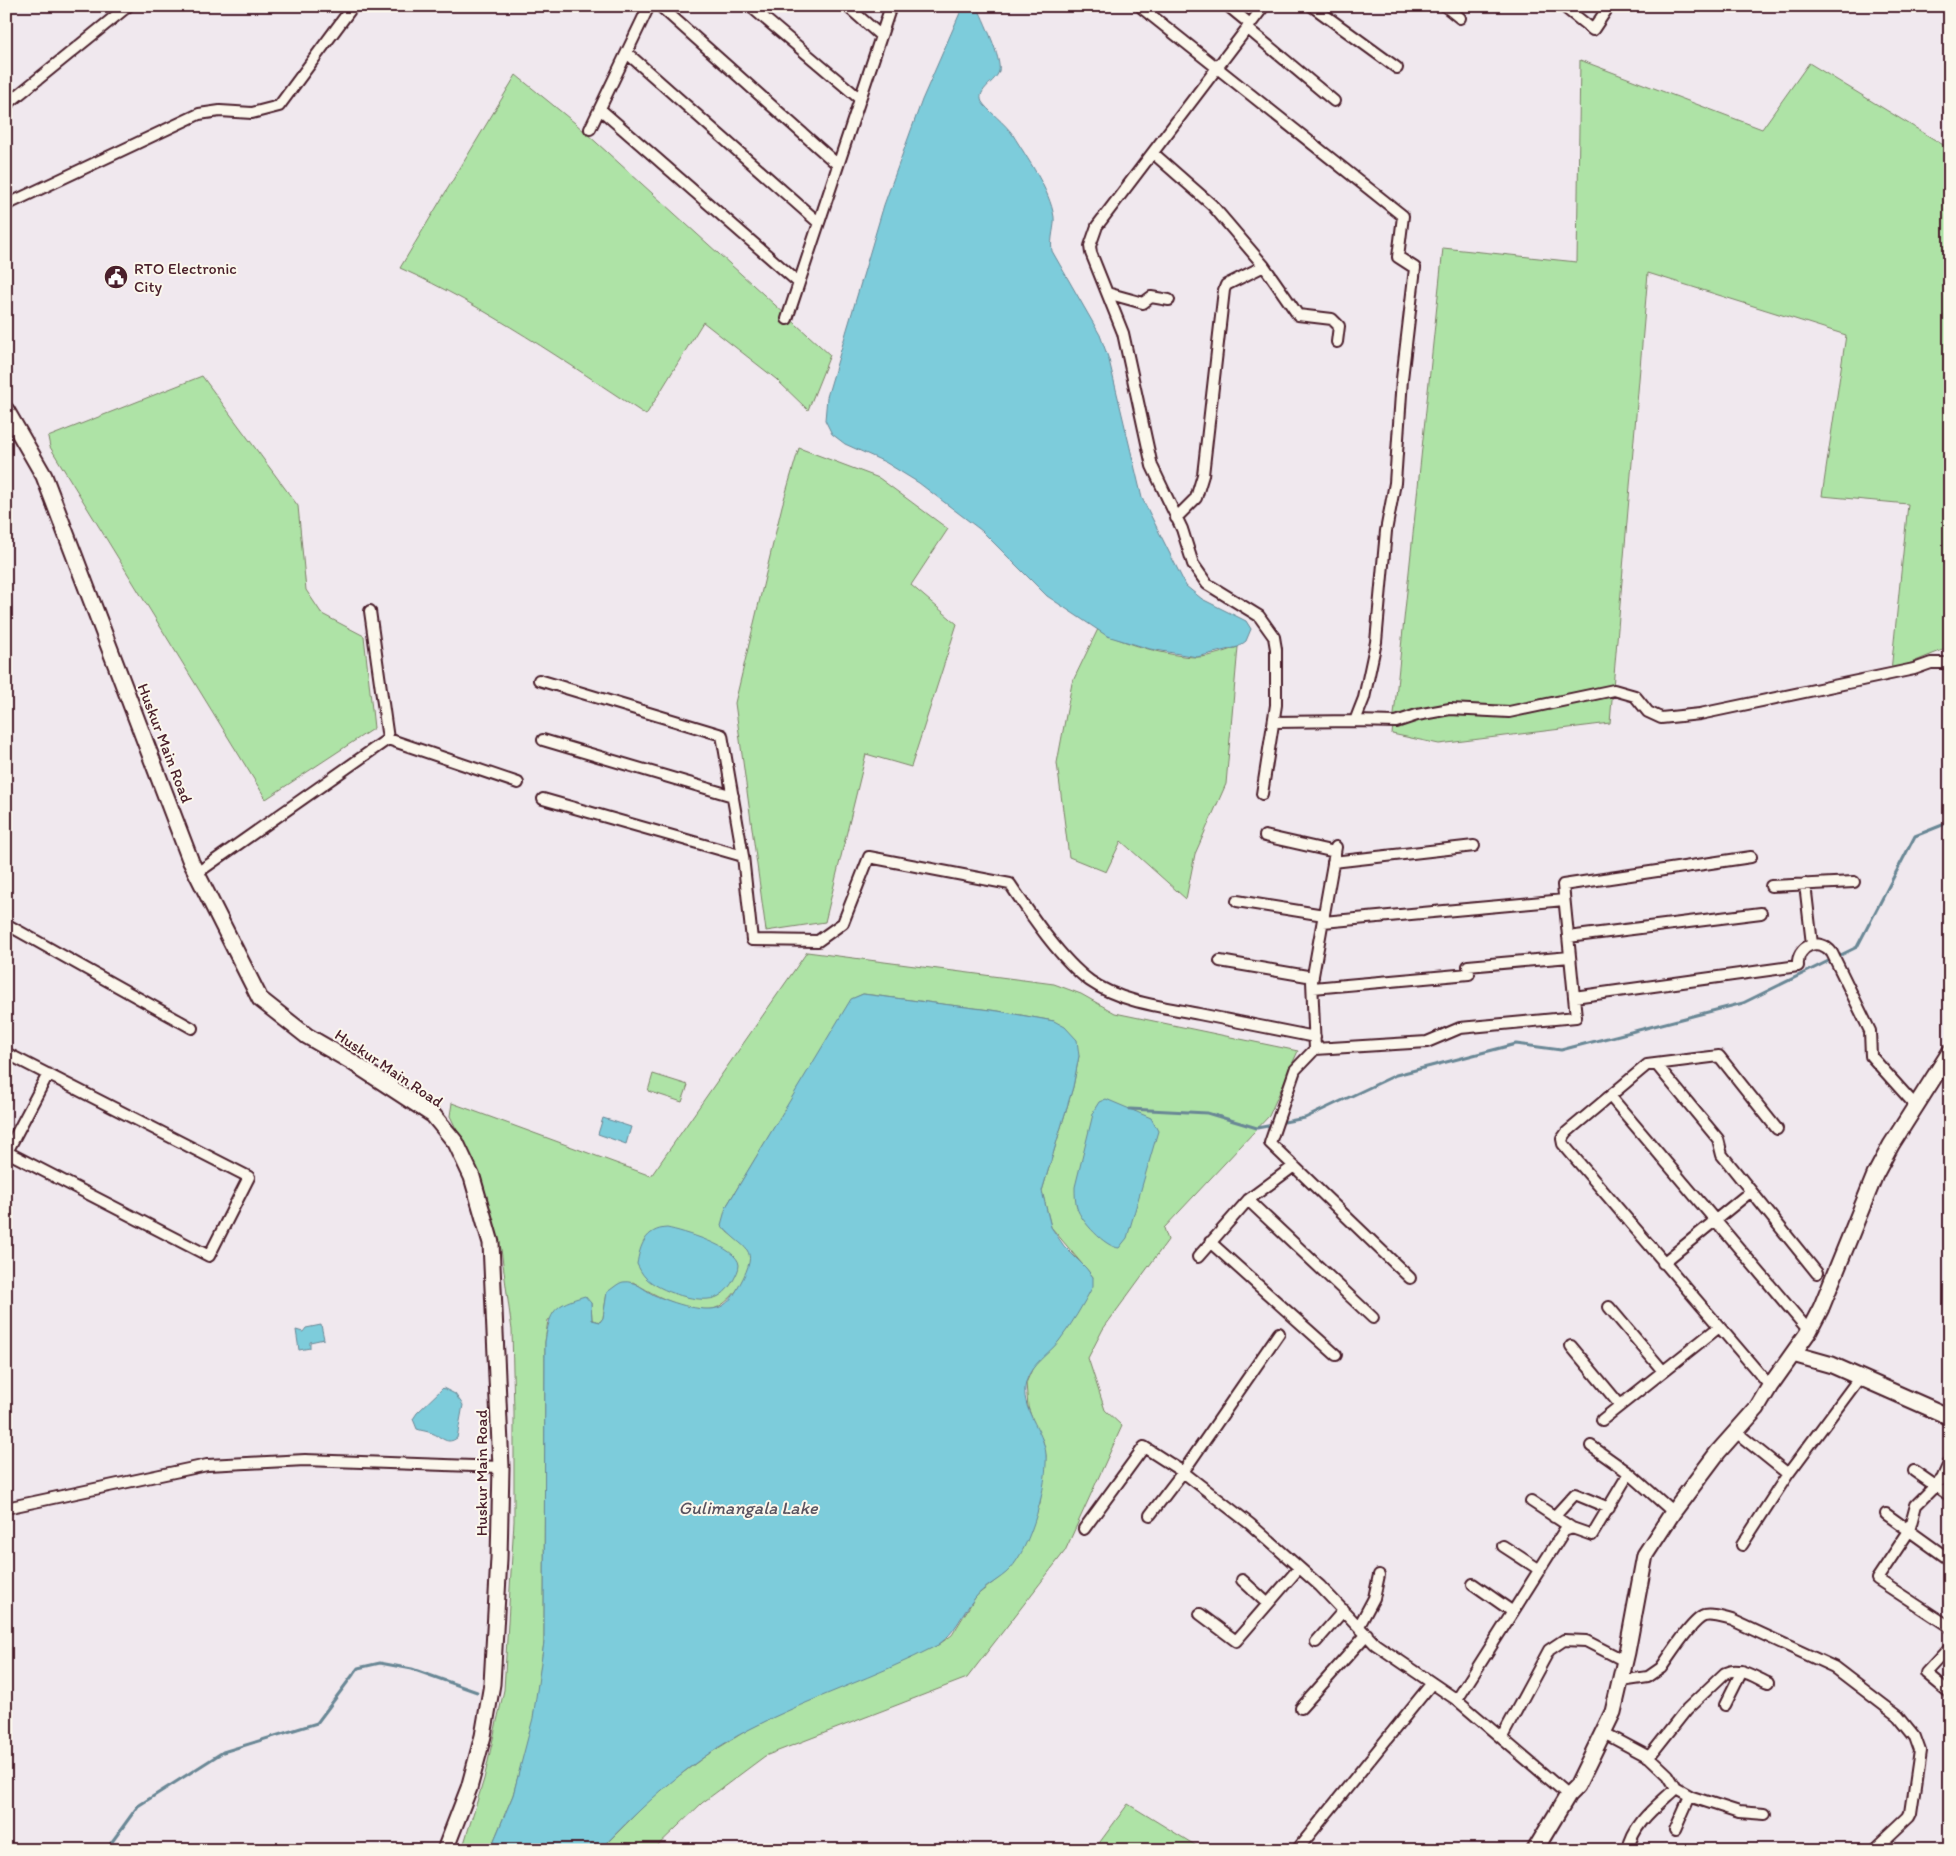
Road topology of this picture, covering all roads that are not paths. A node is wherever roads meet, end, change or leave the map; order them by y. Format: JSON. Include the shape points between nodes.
{"nodes":[{"id":1,"x":128,"y":6,"type":"edge"},
{"id":2,"x":353,"y":6,"type":"edge"},
{"id":3,"x":649,"y":6,"type":"edge"},
{"id":4,"x":660,"y":6,"type":"edge"},
{"id":5,"x":750,"y":6,"type":"edge"},
{"id":6,"x":847,"y":6,"type":"edge"},
{"id":7,"x":891,"y":6,"type":"edge"},
{"id":8,"x":1228,"y":6,"type":"edge"},
{"id":9,"x":1264,"y":6,"type":"edge"},
{"id":10,"x":1312,"y":6,"type":"edge"},
{"id":11,"x":1444,"y":6,"type":"edge"},
{"id":12,"x":1563,"y":6,"type":"edge"},
{"id":13,"x":1609,"y":6,"type":"edge"},
{"id":14,"x":1142,"y":8,"type":"dead end"},
{"id":15,"x":1460,"y":18,"type":"dead end"},
{"id":16,"x":1248,"y":26,"type":"junction"},
{"id":17,"x":881,"y":36,"type":"junction"},
{"id":18,"x":627,"y":53,"type":"junction"},
{"id":19,"x":1398,"y":68,"type":"dead end"},
{"id":20,"x":1218,"y":69,"type":"junction"},
{"id":21,"x":860,"y":99,"type":"junction"},
{"id":22,"x":1334,"y":100,"type":"dead end"},
{"id":23,"x":6,"y":105,"type":"edge"},
{"id":24,"x":600,"y":109,"type":"junction"},
{"id":25,"x":590,"y":129,"type":"dead end"},
{"id":26,"x":1153,"y":153,"type":"junction"},
{"id":27,"x":838,"y":165,"type":"junction"},
{"id":28,"x":6,"y":205,"type":"edge"},
{"id":29,"x":819,"y":223,"type":"junction"},
{"id":30,"x":1264,"y":266,"type":"junction"},
{"id":31,"x":799,"y":283,"type":"junction"},
{"id":32,"x":1107,"y":293,"type":"junction"},
{"id":33,"x":1169,"y":300,"type":"dead end"},
{"id":34,"x":787,"y":319,"type":"dead end"},
{"id":35,"x":1337,"y":342,"type":"dead end"},
{"id":36,"x":6,"y":410,"type":"edge"},
{"id":37,"x":1176,"y":518,"type":"junction"},
{"id":38,"x":370,"y":611,"type":"dead end"},
{"id":39,"x":1950,"y":663,"type":"edge"},
{"id":40,"x":539,"y":680,"type":"dead end"},
{"id":41,"x":1355,"y":721,"type":"junction"},
{"id":42,"x":1274,"y":722,"type":"junction"},
{"id":43,"x":388,"y":739,"type":"junction"},
{"id":44,"x":543,"y":740,"type":"dead end"},
{"id":45,"x":518,"y":783,"type":"dead end"},
{"id":46,"x":1262,"y":794,"type":"dead end"},
{"id":47,"x":733,"y":796,"type":"junction"},
{"id":48,"x":543,"y":799,"type":"dead end"},
{"id":49,"x":1265,"y":836,"type":"dead end"},
{"id":50,"x":1474,"y":846,"type":"dead end"},
{"id":51,"x":1334,"y":853,"type":"junction"},
{"id":52,"x":743,"y":856,"type":"junction"},
{"id":53,"x":1751,"y":857,"type":"dead end"},
{"id":54,"x":197,"y":873,"type":"junction"},
{"id":55,"x":1854,"y":882,"type":"dead end"},
{"id":56,"x":1805,"y":884,"type":"junction"},
{"id":57,"x":1771,"y":886,"type":"dead end"},
{"id":58,"x":1236,"y":900,"type":"dead end"},
{"id":59,"x":1564,"y":900,"type":"junction"},
{"id":60,"x":1761,"y":912,"type":"dead end"},
{"id":61,"x":1323,"y":918,"type":"junction"},
{"id":62,"x":6,"y":924,"type":"edge"},
{"id":63,"x":1568,"y":937,"type":"junction"},
{"id":64,"x":1812,"y":944,"type":"junction"},
{"id":65,"x":1570,"y":957,"type":"junction"},
{"id":66,"x":1220,"y":961,"type":"dead end"},
{"id":67,"x":1313,"y":982,"type":"junction"},
{"id":68,"x":1574,"y":997,"type":"junction"},
{"id":69,"x":192,"y":1028,"type":"dead end"},
{"id":70,"x":1315,"y":1037,"type":"junction"},
{"id":71,"x":1315,"y":1049,"type":"junction"},
{"id":72,"x":1950,"y":1052,"type":"edge"},
{"id":73,"x":6,"y":1053,"type":"edge"},
{"id":74,"x":1656,"y":1064,"type":"junction"},
{"id":75,"x":48,"y":1074,"type":"junction"},
{"id":76,"x":1610,"y":1096,"type":"junction"},
{"id":77,"x":1915,"y":1105,"type":"junction"},
{"id":78,"x":1777,"y":1130,"type":"dead end"},
{"id":79,"x":1294,"y":1166,"type":"junction"},
{"id":80,"x":1750,"y":1192,"type":"junction"},
{"id":81,"x":1248,"y":1200,"type":"junction"},
{"id":82,"x":1716,"y":1221,"type":"junction"},
{"id":83,"x":1210,"y":1242,"type":"junction"},
{"id":84,"x":1198,"y":1257,"type":"dead end"},
{"id":85,"x":1664,"y":1264,"type":"junction"},
{"id":86,"x":1817,"y":1273,"type":"dead end"},
{"id":87,"x":1410,"y":1278,"type":"dead end"},
{"id":88,"x":1609,"y":1307,"type":"dead end"},
{"id":89,"x":1373,"y":1318,"type":"dead end"},
{"id":90,"x":1719,"y":1327,"type":"junction"},
{"id":91,"x":1809,"y":1331,"type":"junction"},
{"id":92,"x":1279,"y":1333,"type":"dead end"},
{"id":93,"x":1571,"y":1346,"type":"dead end"},
{"id":94,"x":1793,"y":1354,"type":"junction"},
{"id":95,"x":1336,"y":1356,"type":"dead end"},
{"id":96,"x":1663,"y":1371,"type":"junction"},
{"id":97,"x":1860,"y":1377,"type":"junction"},
{"id":98,"x":1770,"y":1386,"type":"junction"},
{"id":99,"x":1620,"y":1405,"type":"junction"},
{"id":100,"x":1950,"y":1417,"type":"edge"},
{"id":101,"x":1602,"y":1420,"type":"dead end"},
{"id":102,"x":1736,"y":1432,"type":"junction"},
{"id":103,"x":1591,"y":1446,"type":"dead end"},
{"id":104,"x":1950,"y":1461,"type":"edge"},
{"id":105,"x":501,"y":1467,"type":"junction"},
{"id":106,"x":1914,"y":1471,"type":"dead end"},
{"id":107,"x":1183,"y":1472,"type":"junction"},
{"id":108,"x":1630,"y":1473,"type":"junction"},
{"id":109,"x":1788,"y":1474,"type":"junction"},
{"id":110,"x":1936,"y":1486,"type":"junction"},
{"id":111,"x":1950,"y":1496,"type":"edge"},
{"id":112,"x":1531,"y":1501,"type":"dead end"},
{"id":113,"x":6,"y":1508,"type":"edge"},
{"id":114,"x":1609,"y":1508,"type":"junction"},
{"id":115,"x":1673,"y":1512,"type":"junction"},
{"id":116,"x":1886,"y":1514,"type":"dead end"},
{"id":117,"x":1150,"y":1515,"type":"dead end"},
{"id":118,"x":1554,"y":1517,"type":"junction"},
{"id":119,"x":1572,"y":1528,"type":"junction"},
{"id":120,"x":1084,"y":1529,"type":"dead end"},
{"id":121,"x":1910,"y":1531,"type":"junction"},
{"id":122,"x":1742,"y":1545,"type":"dead end"},
{"id":123,"x":1503,"y":1546,"type":"dead end"},
{"id":124,"x":1950,"y":1560,"type":"edge"},
{"id":125,"x":1299,"y":1568,"type":"junction"},
{"id":126,"x":1540,"y":1570,"type":"junction"},
{"id":127,"x":1380,"y":1575,"type":"dead end"},
{"id":128,"x":1242,"y":1580,"type":"dead end"},
{"id":129,"x":1473,"y":1584,"type":"dead end"},
{"id":130,"x":1268,"y":1604,"type":"junction"},
{"id":131,"x":1344,"y":1610,"type":"junction"},
{"id":132,"x":1513,"y":1612,"type":"junction"},
{"id":133,"x":1200,"y":1614,"type":"dead end"},
{"id":134,"x":1359,"y":1626,"type":"junction"},
{"id":135,"x":1950,"y":1627,"type":"edge"},
{"id":136,"x":1367,"y":1634,"type":"junction"},
{"id":137,"x":1316,"y":1642,"type":"dead end"},
{"id":138,"x":1950,"y":1647,"type":"edge"},
{"id":139,"x":1626,"y":1662,"type":"junction"},
{"id":140,"x":1742,"y":1671,"type":"junction"},
{"id":141,"x":1621,"y":1681,"type":"junction"},
{"id":142,"x":1432,"y":1683,"type":"junction"},
{"id":143,"x":1768,"y":1683,"type":"dead end"},
{"id":144,"x":1950,"y":1693,"type":"edge"},
{"id":145,"x":1457,"y":1700,"type":"junction"},
{"id":146,"x":1725,"y":1706,"type":"dead end"},
{"id":147,"x":1301,"y":1708,"type":"dead end"},
{"id":148,"x":1604,"y":1733,"type":"junction"},
{"id":149,"x":1502,"y":1737,"type":"junction"},
{"id":150,"x":1649,"y":1757,"type":"junction"},
{"id":151,"x":1676,"y":1788,"type":"junction"},
{"id":152,"x":1568,"y":1795,"type":"junction"},
{"id":153,"x":1690,"y":1796,"type":"junction"},
{"id":154,"x":1765,"y":1814,"type":"dead end"},
{"id":155,"x":1675,"y":1830,"type":"dead end"},
{"id":156,"x":445,"y":1850,"type":"edge"},
{"id":157,"x":1297,"y":1850,"type":"edge"},
{"id":158,"x":1535,"y":1850,"type":"edge"},
{"id":159,"x":1628,"y":1850,"type":"edge"},
{"id":160,"x":1874,"y":1850,"type":"edge"}],
"edges":[{"from":1,"to":23,"type":"street"},
{"from":2,"to":28,"type":"street","via":[[279,106],[252,114],[220,110],[199,114]]},
{"from":3,"to":18,"type":"street"},
{"from":4,"to":27,"type":"street"},
{"from":5,"to":21,"type":"street"},
{"from":6,"to":17,"type":"street"},
{"from":7,"to":17,"type":"street"},
{"from":8,"to":16,"type":"street"},
{"from":9,"to":16,"type":"street"},
{"from":10,"to":19,"type":"street"},
{"from":11,"to":15,"type":"street"},
{"from":12,"to":13,"type":"street","via":[[1593,30]]},
{"from":14,"to":20,"type":"street"},
{"from":16,"to":20,"type":"street"},
{"from":16,"to":22,"type":"street"},
{"from":17,"to":21,"type":"street"},
{"from":18,"to":24,"type":"street"},
{"from":18,"to":29,"type":"street"},
{"from":20,"to":26,"type":"street"},
{"from":20,"to":41,"type":"street","via":[[1403,216],[1398,256],[1415,268],[1376,642],[1364,698]]},
{"from":21,"to":27,"type":"street"},
{"from":24,"to":25,"type":"street"},
{"from":24,"to":31,"type":"street"},
{"from":26,"to":30,"type":"street","via":[[1212,205]]},
{"from":26,"to":32,"type":"street","via":[[1092,236],[1091,253]]},
{"from":27,"to":29,"type":"street"},
{"from":29,"to":31,"type":"street"},
{"from":30,"to":35,"type":"street","via":[[1298,315],[1332,319],[1339,326]]},
{"from":30,"to":37,"type":"street","via":[[1226,285],[1224,290],[1203,475],[1196,498]]},
{"from":31,"to":34,"type":"street"},
{"from":32,"to":33,"type":"street","via":[[1143,303],[1151,297]]},
{"from":32,"to":37,"type":"street","via":[[1124,333],[1152,466]]},
{"from":36,"to":54,"type":"main road","name":"Huskur Main Road","via":[[44,476]]},
{"from":37,"to":42,"type":"street","via":[[1201,578],[1259,616],[1274,636]]},
{"from":38,"to":43,"type":"street"},
{"from":39,"to":41,"type":"street","via":[[1932,662],[1914,669],[1700,714],[1661,718],[1648,712],[1635,696],[1614,690],[1509,712],[1450,709],[1396,722]]},
{"from":40,"to":47,"type":"street","via":[[722,735]]},
{"from":41,"to":42,"type":"street"},
{"from":42,"to":46,"type":"street"},
{"from":43,"to":45,"type":"street"},
{"from":43,"to":54,"type":"street"},
{"from":44,"to":47,"type":"street"},
{"from":47,"to":52,"type":"street"},
{"from":48,"to":52,"type":"street"},
{"from":49,"to":51,"type":"street"},
{"from":50,"to":51,"type":"street"},
{"from":51,"to":61,"type":"street"},
{"from":52,"to":70,"type":"street","via":[[752,940],[818,942],[843,923],[869,857],[1010,884],[1071,962],[1090,981],[1114,992],[1158,1006]]},
{"from":53,"to":59,"type":"street","via":[[1563,885]]},
{"from":54,"to":105,"type":"main road","name":"Huskur Main Road","via":[[260,999],[307,1036],[433,1115],[456,1143],[472,1177],[491,1243]]},
{"from":55,"to":56,"type":"street"},
{"from":56,"to":57,"type":"street"},
{"from":56,"to":64,"type":"street"},
{"from":58,"to":61,"type":"street"},
{"from":59,"to":61,"type":"street"},
{"from":59,"to":63,"type":"street"},
{"from":60,"to":63,"type":"street"},
{"from":61,"to":67,"type":"street"},
{"from":62,"to":69,"type":"street"},
{"from":63,"to":65,"type":"street"},
{"from":64,"to":68,"type":"street","via":[[1801,952],[1798,966]]},
{"from":64,"to":77,"type":"street","via":[[1825,946],[1832,953],[1870,1031],[1871,1056]]},
{"from":65,"to":67,"type":"street","via":[[1468,966],[1469,974]]},
{"from":65,"to":68,"type":"street"},
{"from":66,"to":67,"type":"street"},
{"from":67,"to":70,"type":"street"},
{"from":68,"to":71,"type":"street","via":[[1576,1017],[1460,1028],[1427,1042]]},
{"from":70,"to":71,"type":"street"},
{"from":71,"to":79,"type":"street","via":[[1295,1070],[1270,1143]]},
{"from":72,"to":77,"type":"main road"},
{"from":73,"to":75,"type":"street"},
{"from":74,"to":76,"type":"street","via":[[1647,1065]]},
{"from":74,"to":78,"type":"street","via":[[1719,1056]]},
{"from":74,"to":80,"type":"street","via":[[1718,1139],[1722,1155]]},
{"from":75,"to":75,"type":"street","via":[[249,1178],[209,1256],[7,1152]]},
{"from":76,"to":82,"type":"street"},
{"from":76,"to":85,"type":"street","via":[[1567,1132],[1562,1139],[1563,1144]]},
{"from":77,"to":91,"type":"main road","via":[[1875,1175]]},
{"from":79,"to":81,"type":"street"},
{"from":79,"to":87,"type":"street"},
{"from":80,"to":82,"type":"street"},
{"from":80,"to":86,"type":"street"},
{"from":81,"to":83,"type":"street"},
{"from":81,"to":89,"type":"street"},
{"from":82,"to":85,"type":"street"},
{"from":82,"to":91,"type":"street"},
{"from":83,"to":84,"type":"street"},
{"from":83,"to":95,"type":"street"},
{"from":85,"to":90,"type":"street"},
{"from":88,"to":96,"type":"street"},
{"from":90,"to":96,"type":"street"},
{"from":90,"to":98,"type":"street"},
{"from":91,"to":94,"type":"main road"},
{"from":92,"to":107,"type":"street"},
{"from":93,"to":99,"type":"street"},
{"from":94,"to":97,"type":"main road","via":[[1832,1364]]},
{"from":94,"to":98,"type":"main road"},
{"from":96,"to":99,"type":"street"},
{"from":97,"to":100,"type":"main road"},
{"from":97,"to":109,"type":"street"},
{"from":98,"to":102,"type":"main road","via":[[1757,1408]]},
{"from":99,"to":101,"type":"street"},
{"from":102,"to":109,"type":"street"},
{"from":102,"to":115,"type":"main road"},
{"from":103,"to":108,"type":"street"},
{"from":104,"to":110,"type":"street"},
{"from":105,"to":113,"type":"street","via":[[305,1460],[207,1465]]},
{"from":105,"to":156,"type":"main road","name":"Huskur Main Road","via":[[492,1684],[483,1736]]},
{"from":106,"to":110,"type":"street"},
{"from":107,"to":117,"type":"street"},
{"from":107,"to":120,"type":"street","via":[[1144,1447]]},
{"from":107,"to":125,"type":"street","via":[[1250,1524]]},
{"from":108,"to":114,"type":"street"},
{"from":108,"to":115,"type":"street"},
{"from":109,"to":122,"type":"street"},
{"from":110,"to":111,"type":"street"},
{"from":110,"to":121,"type":"street","via":[[1916,1506]]},
{"from":112,"to":118,"type":"street"},
{"from":114,"to":118,"type":"street","via":[[1575,1494]]},
{"from":114,"to":119,"type":"street","via":[[1592,1535]]},
{"from":115,"to":139,"type":"main road","via":[[1645,1555]]},
{"from":116,"to":121,"type":"street"},
{"from":118,"to":119,"type":"street"},
{"from":119,"to":126,"type":"street","via":[[1564,1531]]},
{"from":121,"to":124,"type":"street"},
{"from":121,"to":135,"type":"street","via":[[1877,1579]]},
{"from":123,"to":126,"type":"street"},
{"from":125,"to":130,"type":"street"},
{"from":125,"to":131,"type":"street"},
{"from":126,"to":132,"type":"street"},
{"from":127,"to":134,"type":"street","via":[[1374,1598]]},
{"from":128,"to":130,"type":"street"},
{"from":129,"to":132,"type":"street"},
{"from":130,"to":133,"type":"street","via":[[1236,1641]]},
{"from":131,"to":134,"type":"street"},
{"from":131,"to":137,"type":"street"},
{"from":132,"to":145,"type":"street"},
{"from":134,"to":136,"type":"street"},
{"from":136,"to":142,"type":"street","via":[[1392,1657]]},
{"from":136,"to":147,"type":"street"},
{"from":138,"to":144,"type":"street","via":[[1926,1673]]},
{"from":139,"to":141,"type":"main road"},
{"from":139,"to":149,"type":"street","via":[[1586,1641],[1564,1640],[1549,1650]]},
{"from":140,"to":143,"type":"street"},
{"from":140,"to":146,"type":"street"},
{"from":140,"to":150,"type":"street","via":[[1732,1670],[1715,1681],[1687,1709]]},
{"from":141,"to":148,"type":"main road"},
{"from":141,"to":160,"type":"street","via":[[1654,1673],[1704,1616],[1732,1620],[1834,1667],[1898,1716],[1915,1737],[1920,1751],[1909,1817]]},
{"from":142,"to":145,"type":"street"},
{"from":142,"to":157,"type":"street"},
{"from":145,"to":149,"type":"street"},
{"from":148,"to":150,"type":"street"},
{"from":148,"to":152,"type":"main road","via":[[1577,1786]]},
{"from":149,"to":152,"type":"street"},
{"from":150,"to":151,"type":"street","via":[[1668,1775]]},
{"from":151,"to":153,"type":"street"},
{"from":151,"to":159,"type":"street","via":[[1630,1836]]},
{"from":152,"to":158,"type":"main road"},
{"from":153,"to":154,"type":"street","via":[[1738,1812]]},
{"from":153,"to":155,"type":"street"}]}
